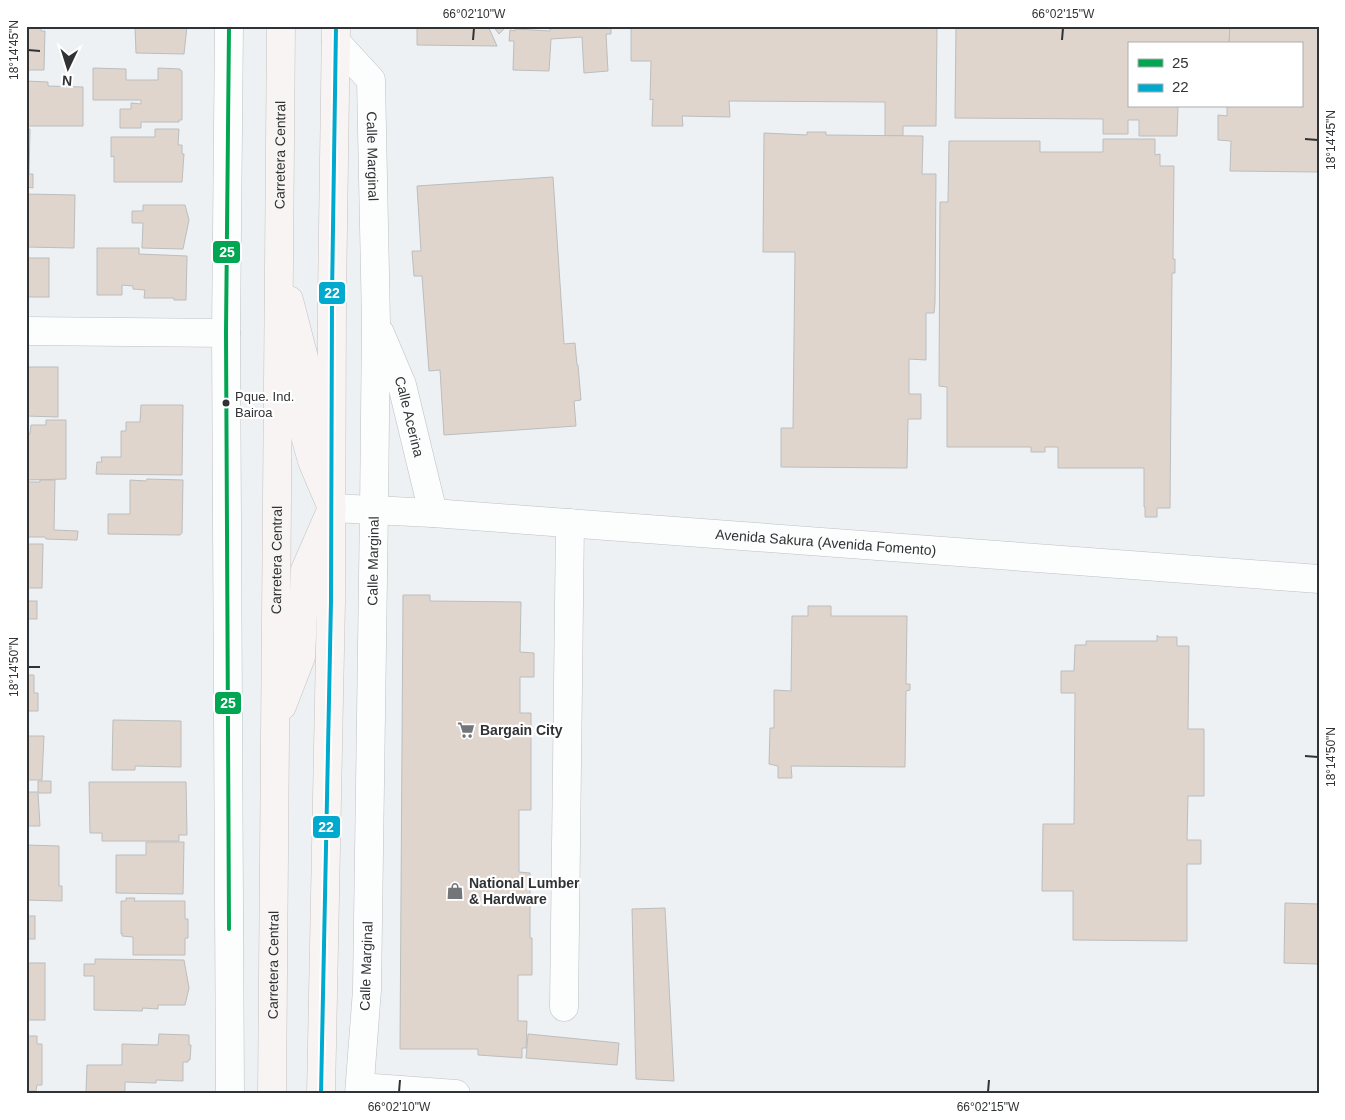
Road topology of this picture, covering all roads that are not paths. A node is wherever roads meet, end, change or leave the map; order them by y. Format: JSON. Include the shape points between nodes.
{"nodes":[{"id":1,"x":229,"y":26,"type":"edge"},
{"id":2,"x":281,"y":26,"type":"edge"},
{"id":3,"x":336,"y":34,"type":"edge"},
{"id":4,"x":280,"y":263,"type":"junction"},
{"id":5,"x":376,"y":323,"type":"junction"},
{"id":6,"x":26,"y":331,"type":"edge"},
{"id":7,"x":226,"y":333,"type":"junction"},
{"id":8,"x":332,"y":508,"type":"junction"},
{"id":9,"x":374,"y":510,"type":"junction"},
{"id":10,"x":433,"y":513,"type":"junction"},
{"id":11,"x":570,"y":523,"type":"junction"},
{"id":12,"x":1319,"y":578,"type":"edge"},
{"id":13,"x":275,"y":724,"type":"junction"},
{"id":14,"x":564,"y":1007,"type":"dead end"},
{"id":15,"x":359,"y":1090,"type":"edge"},
{"id":16,"x":397,"y":1092,"type":"edge"},
{"id":17,"x":230,"y":1094,"type":"edge"},
{"id":18,"x":272,"y":1094,"type":"edge"},
{"id":19,"x":321,"y":1094,"type":"edge"},
{"id":20,"x":456,"y":1094,"type":"edge"}],
"edges":[{"from":1,"to":7,"type":"street"},
{"from":2,"to":4,"type":"main road","name":"Carretera Central"},
{"from":3,"to":5,"type":"street","name":"Calle Marginal","via":[[371,80]]},
{"from":3,"to":8,"type":"main road"},
{"from":4,"to":8,"type":"main road","via":[[304,358],[304,432],[312,461]]},
{"from":4,"to":13,"type":"main road","name":"Carretera Central"},
{"from":5,"to":9,"type":"street","name":"Calle Marginal"},
{"from":5,"to":10,"type":"street","name":"Calle Acerina","via":[[402,385]]},
{"from":6,"to":7,"type":"street"},
{"from":7,"to":17,"type":"street"},
{"from":8,"to":9,"type":"street","name":"Avenida Sakura (Avenida Fomento)"},
{"from":8,"to":13,"type":"main road","via":[[305,570],[300,657]]},
{"from":8,"to":19,"type":"main road"},
{"from":9,"to":10,"type":"street","name":"Avenida Sakura (Avenida Fomento)"},
{"from":9,"to":15,"type":"street","name":"Calle Marginal","via":[[367,990]]},
{"from":10,"to":11,"type":"street","name":"Avenida Sakura (Avenida Fomento)"},
{"from":11,"to":12,"type":"street","name":"Avenida Sakura (Avenida Fomento)"},
{"from":11,"to":14,"type":"street"},
{"from":13,"to":18,"type":"main road","name":"Carretera Central"},
{"from":15,"to":16,"type":"street"},
{"from":16,"to":20,"type":"street"}]}
